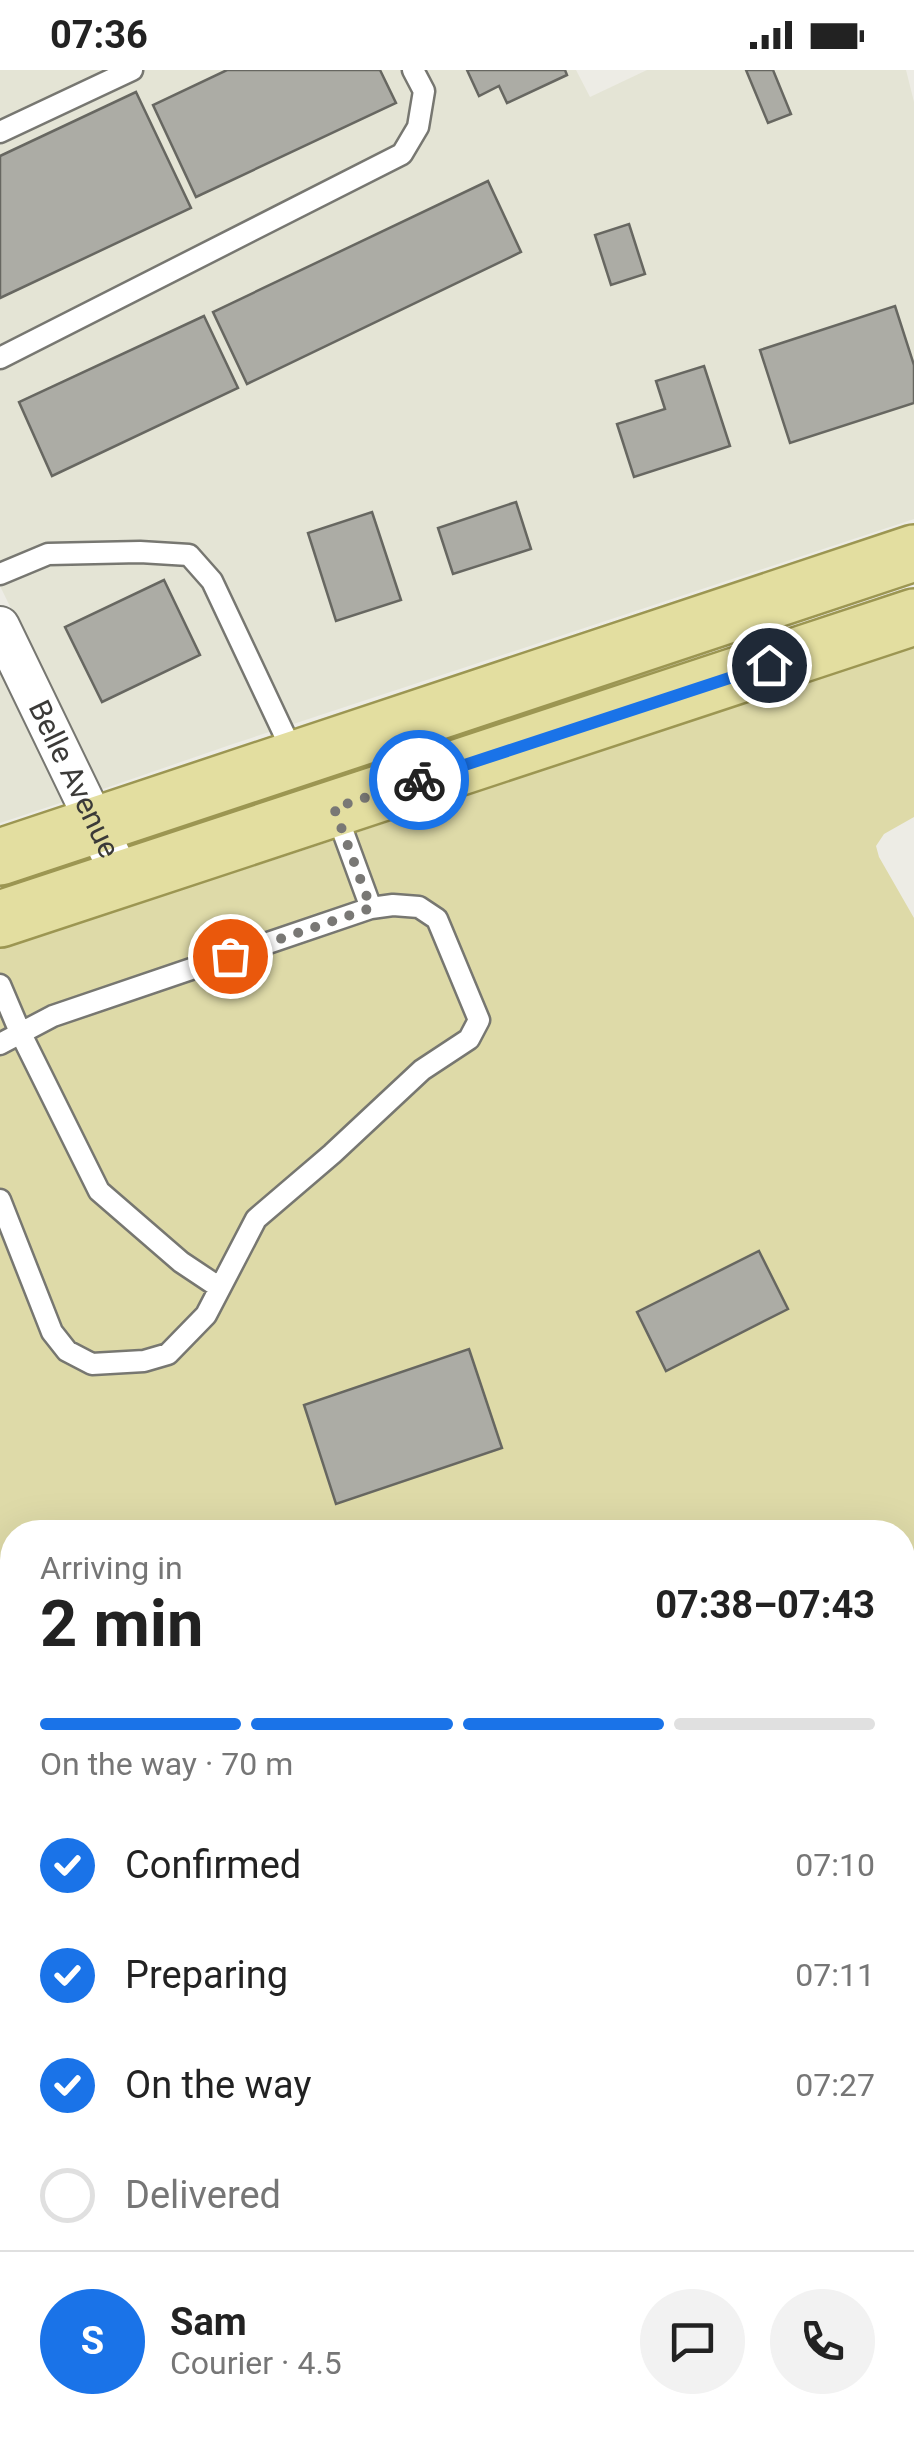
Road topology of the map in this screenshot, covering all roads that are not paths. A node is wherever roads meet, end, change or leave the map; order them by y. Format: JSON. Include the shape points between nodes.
{"nodes":[{"id":1,"x":132,"y":70,"type":"edge"},
{"id":2,"x":414,"y":70,"type":"edge"},
{"id":3,"x":0,"y":132,"type":"edge"},
{"id":4,"x":0,"y":358,"type":"edge"},
{"id":5,"x":914,"y":554,"type":"edge"},
{"id":6,"x":0,"y":574,"type":"edge"},
{"id":7,"x":914,"y":617,"type":"edge"},
{"id":8,"x":0,"y":629,"type":"edge"},
{"id":9,"x":393,"y":727,"type":"junction"},
{"id":10,"x":296,"y":759,"type":"junction"},
{"id":11,"x":314,"y":815,"type":"junction"},
{"id":12,"x":98,"y":824,"type":"junction"},
{"id":13,"x":0,"y":857,"type":"edge"},
{"id":14,"x":122,"y":878,"type":"junction"},
{"id":15,"x":371,"y":908,"type":"junction"},
{"id":16,"x":0,"y":918,"type":"edge"},
{"id":17,"x":0,"y":985,"type":"edge"},
{"id":18,"x":20,"y":1032,"type":"junction"},
{"id":19,"x":0,"y":1044,"type":"edge"},
{"id":20,"x":0,"y":1200,"type":"edge"},
{"id":21,"x":220,"y":1288,"type":"junction"}],
"edges":[{"from":1,"to":3,"type":"lane"},
{"from":2,"to":4,"type":"lane","via":[[424,91],[418,127],[402,154]]},
{"from":5,"to":9,"type":"main road"},
{"from":6,"to":10,"type":"lane","via":[[48,554],[188,555],[212,581]]},
{"from":7,"to":11,"type":"main road"},
{"from":8,"to":12,"type":"street","name":"Belle Avenue"},
{"from":9,"to":10,"type":"main road"},
{"from":9,"to":11,"type":"main road","via":[[326,786]]},
{"from":10,"to":12,"type":"main road"},
{"from":11,"to":14,"type":"main road"},
{"from":11,"to":15,"type":"lane"},
{"from":12,"to":13,"type":"main road"},
{"from":12,"to":14,"type":"street","name":"Belle Avenue"},
{"from":14,"to":16,"type":"main road"},
{"from":15,"to":18,"type":"lane"},
{"from":15,"to":21,"type":"lane","via":[[419,908],[437,919],[479,1020],[469,1039],[422,1070],[256,1220]]},
{"from":17,"to":18,"type":"lane"},
{"from":18,"to":19,"type":"lane"},
{"from":18,"to":21,"type":"lane","via":[[99,1190]]},
{"from":20,"to":21,"type":"lane","via":[[52,1332],[67,1351],[92,1364],[168,1354],[206,1314]]}]}
